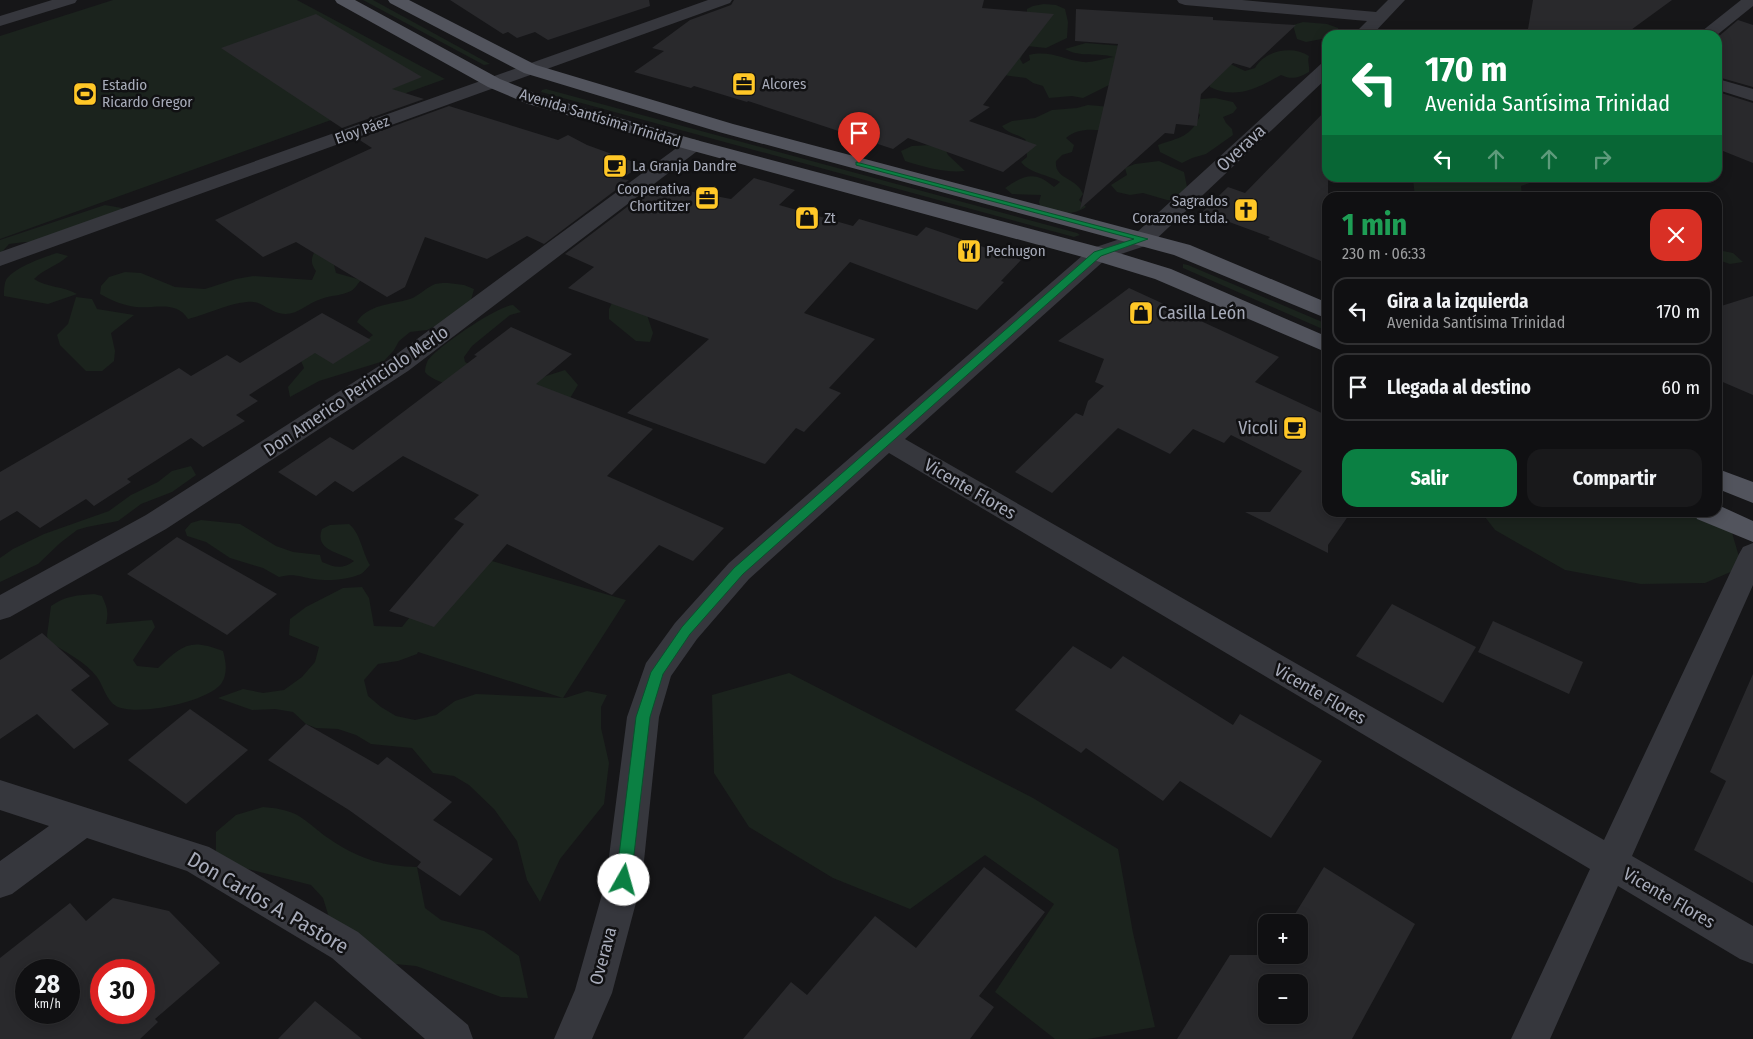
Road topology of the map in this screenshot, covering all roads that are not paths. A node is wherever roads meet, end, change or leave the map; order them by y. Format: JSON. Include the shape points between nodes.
{"nodes":[{"id":1,"x":15,"y":0,"type":"edge"},
{"id":2,"x":69,"y":0,"type":"edge"},
{"id":3,"x":343,"y":0,"type":"edge"},
{"id":4,"x":396,"y":0,"type":"edge"},
{"id":5,"x":724,"y":0,"type":"edge"},
{"id":6,"x":1184,"y":0,"type":"edge"},
{"id":7,"x":1397,"y":0,"type":"edge"},
{"id":8,"x":1751,"y":0,"type":"edge"},
{"id":9,"x":0,"y":4,"type":"edge"},
{"id":10,"x":1381,"y":17,"type":"junction"},
{"id":11,"x":0,"y":22,"type":"edge"},
{"id":12,"x":1367,"y":30,"type":"edge"},
{"id":13,"x":1712,"y":30,"type":"edge"},
{"id":14,"x":530,"y":69,"type":"junction"},
{"id":15,"x":1322,"y":73,"type":"edge"},
{"id":16,"x":494,"y":84,"type":"junction"},
{"id":17,"x":1722,"y":85,"type":"edge"},
{"id":18,"x":1753,"y":95,"type":"edge"},
{"id":19,"x":693,"y":146,"type":"junction"},
{"id":20,"x":1143,"y":239,"type":"junction"},
{"id":21,"x":1098,"y":254,"type":"junction"},
{"id":22,"x":0,"y":259,"type":"edge"},
{"id":23,"x":1322,"y":309,"type":"edge"},
{"id":24,"x":1322,"y":343,"type":"edge"},
{"id":25,"x":887,"y":440,"type":"junction"},
{"id":26,"x":1722,"y":480,"type":"edge"},
{"id":27,"x":1753,"y":493,"type":"edge"},
{"id":28,"x":1719,"y":517,"type":"edge"},
{"id":29,"x":1753,"y":532,"type":"edge"},
{"id":30,"x":1753,"y":554,"type":"edge"},
{"id":31,"x":0,"y":610,"type":"edge"},
{"id":32,"x":0,"y":794,"type":"edge"},
{"id":33,"x":82,"y":822,"type":"junction"},
{"id":34,"x":1610,"y":864,"type":"junction"},
{"id":35,"x":0,"y":882,"type":"edge"},
{"id":36,"x":1753,"y":946,"type":"edge"},
{"id":37,"x":454,"y":1039,"type":"edge"},
{"id":38,"x":573,"y":1039,"type":"edge"},
{"id":39,"x":1530,"y":1039,"type":"edge"}],
"edges":[{"from":1,"to":9,"type":"street"},
{"from":2,"to":11,"type":"street"},
{"from":3,"to":16,"type":"main road","name":"Avenida Santísima Trinidad"},
{"from":4,"to":14,"type":"main road","name":"Avenida Santísima Trinidad"},
{"from":5,"to":14,"type":"street","name":"Eloy Páez"},
{"from":6,"to":10,"type":"street"},
{"from":7,"to":10,"type":"street"},
{"from":8,"to":13,"type":"street"},
{"from":10,"to":12,"type":"street"},
{"from":14,"to":16,"type":"street","name":"Eloy Páez"},
{"from":14,"to":20,"type":"main road","name":"Avenida Santísima Trinidad","via":[[726,128]]},
{"from":15,"to":20,"type":"street","name":"Overava"},
{"from":16,"to":19,"type":"main road","name":"Avenida Santísima Trinidad","via":[[553,106]]},
{"from":16,"to":22,"type":"street","name":"Eloy Páez"},
{"from":17,"to":18,"type":"street"},
{"from":19,"to":21,"type":"main road","name":"Avenida Santísima Trinidad"},
{"from":19,"to":31,"type":"street","name":"Don Americo Perinciolo Merlo","via":[[399,365],[156,522]]},
{"from":20,"to":21,"type":"street","name":"Overava"},
{"from":20,"to":23,"type":"main road","name":"Avenida Santísima Trinidad","via":[[1182,250]]},
{"from":21,"to":24,"type":"main road","name":"Avenida Santísima Trinidad","via":[[1163,274]]},
{"from":21,"to":25,"type":"street","name":"Overava"},
{"from":25,"to":34,"type":"street","name":"Vicente Flores"},
{"from":25,"to":38,"type":"street","name":"Overava","via":[[739,571],[686,630],[657,672],[643,717],[624,880],[593,993]]},
{"from":26,"to":27,"type":"main road"},
{"from":28,"to":29,"type":"main road"},
{"from":30,"to":34,"type":"street"},
{"from":32,"to":33,"type":"street","name":"Don Carlos A. Pastore"},
{"from":33,"to":35,"type":"street"},
{"from":33,"to":37,"type":"street","name":"Don Carlos A. Pastore","via":[[198,858],[345,945]]},
{"from":34,"to":36,"type":"street","name":"Vicente Flores"},
{"from":34,"to":39,"type":"street"}]}
